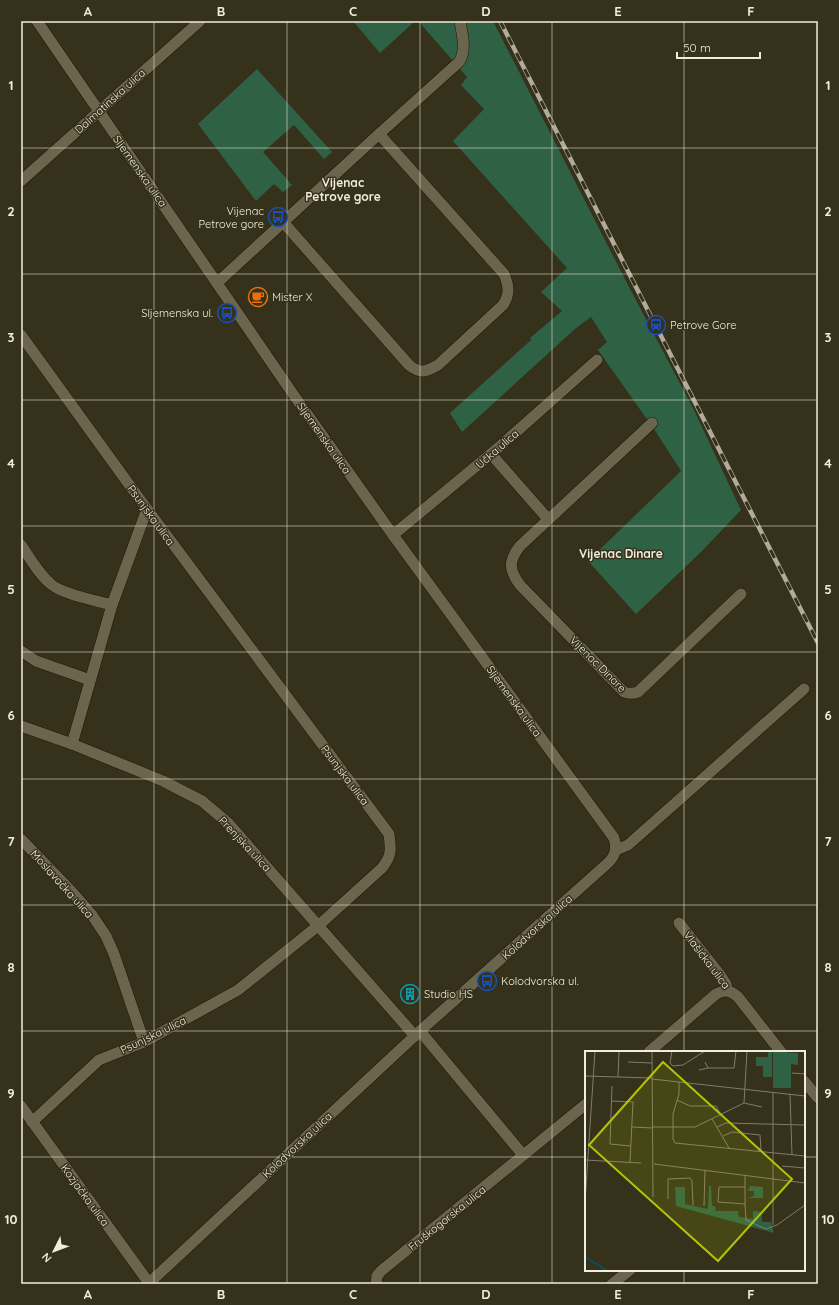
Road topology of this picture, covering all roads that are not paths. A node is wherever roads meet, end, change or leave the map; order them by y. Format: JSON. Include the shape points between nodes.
{"nodes":[{"id":1,"x":37,"y":21,"type":"edge"},
{"id":2,"x":200,"y":21,"type":"edge"},
{"id":3,"x":460,"y":21,"type":"edge"},
{"id":4,"x":99,"y":112,"type":"junction"},
{"id":5,"x":379,"y":134,"type":"junction"},
{"id":6,"x":21,"y":181,"type":"edge"},
{"id":7,"x":283,"y":222,"type":"junction"},
{"id":8,"x":217,"y":283,"type":"junction"},
{"id":9,"x":21,"y":335,"type":"edge"},
{"id":10,"x":597,"y":360,"type":"dead end"},
{"id":11,"x":652,"y":423,"type":"dead end"},
{"id":12,"x":491,"y":454,"type":"junction"},
{"id":13,"x":147,"y":509,"type":"junction"},
{"id":14,"x":548,"y":519,"type":"junction"},
{"id":15,"x":393,"y":535,"type":"junction"},
{"id":16,"x":21,"y":545,"type":"edge"},
{"id":17,"x":741,"y":594,"type":"dead end"},
{"id":18,"x":112,"y":605,"type":"junction"},
{"id":19,"x":21,"y":651,"type":"edge"},
{"id":20,"x":90,"y":680,"type":"junction"},
{"id":21,"x":804,"y":689,"type":"dead end"},
{"id":22,"x":21,"y":726,"type":"edge"},
{"id":23,"x":72,"y":744,"type":"junction"},
{"id":24,"x":21,"y":839,"type":"edge"},
{"id":25,"x":616,"y":850,"type":"junction"},
{"id":26,"x":679,"y":923,"type":"dead end"},
{"id":27,"x":319,"y":925,"type":"junction"},
{"id":28,"x":727,"y":990,"type":"junction"},
{"id":29,"x":418,"y":1034,"type":"junction"},
{"id":30,"x":144,"y":1042,"type":"junction"},
{"id":31,"x":650,"y":1051,"type":"edge"},
{"id":32,"x":780,"y":1051,"type":"edge"},
{"id":33,"x":805,"y":1082,"type":"edge"},
{"id":34,"x":818,"y":1098,"type":"edge"},
{"id":35,"x":585,"y":1105,"type":"edge"},
{"id":36,"x":21,"y":1106,"type":"edge"},
{"id":37,"x":32,"y":1122,"type":"junction"},
{"id":38,"x":523,"y":1155,"type":"junction"},
{"id":39,"x":629,"y":1271,"type":"edge"},
{"id":40,"x":149,"y":1284,"type":"edge"},
{"id":41,"x":376,"y":1284,"type":"edge"},
{"id":42,"x":612,"y":1284,"type":"edge"}],
"edges":[{"from":1,"to":4,"type":"street","name":"Sljemenska ulica"},
{"from":2,"to":4,"type":"street","name":"Dalmatinska ulica"},
{"from":3,"to":5,"type":"street","via":[[462,58]]},
{"from":4,"to":6,"type":"street","name":"Dalmatinska ulica"},
{"from":4,"to":8,"type":"street","name":"Sljemenska ulica"},
{"from":5,"to":7,"type":"street"},
{"from":5,"to":7,"type":"street","via":[[504,274],[509,291],[503,305],[467,339],[430,370],[415,370]]},
{"from":7,"to":8,"type":"street"},
{"from":8,"to":15,"type":"street","name":"Sljemenska ulica"},
{"from":9,"to":13,"type":"street","name":"Psunjska ulica"},
{"from":10,"to":12,"type":"street","name":"Učka ulica"},
{"from":11,"to":14,"type":"street","name":"Vijenac Dinare"},
{"from":12,"to":14,"type":"street"},
{"from":12,"to":15,"type":"street","name":"Učka ulica"},
{"from":13,"to":18,"type":"street"},
{"from":13,"to":27,"type":"street","name":"Psunjska ulica","via":[[389,834],[391,849],[382,868]]},
{"from":14,"to":17,"type":"street","name":"Vijenac Dinare","via":[[514,553],[511,569],[514,577],[628,694],[638,692]]},
{"from":15,"to":25,"type":"street","name":"Sljemenska ulica","via":[[614,838]]},
{"from":16,"to":18,"type":"street","via":[[53,585],[66,592]]},
{"from":18,"to":20,"type":"street"},
{"from":19,"to":20,"type":"street","via":[[36,661]]},
{"from":20,"to":23,"type":"street"},
{"from":21,"to":25,"type":"street","name":"Kolodvorska ulica","via":[[628,845]]},
{"from":22,"to":23,"type":"street","name":"Prenjska ulica"},
{"from":23,"to":27,"type":"street","name":"Prenjska ulica","via":[[163,781],[202,801],[228,823]]},
{"from":24,"to":30,"type":"street","name":"Moslavačka ulica","via":[[73,893],[106,936]]},
{"from":25,"to":29,"type":"street","name":"Kolodvorska ulica","via":[[609,862]]},
{"from":26,"to":28,"type":"street","name":"Vlašićka ulica","via":[[720,975]]},
{"from":27,"to":29,"type":"street","name":"Prenjska ulica"},
{"from":27,"to":30,"type":"street","name":"Psunjska ulica","via":[[238,990]]},
{"from":28,"to":31,"type":"street","via":[[716,994]]},
{"from":28,"to":32,"type":"street","name":"Vlašićka ulica","via":[[738,997]]},
{"from":29,"to":38,"type":"street"},
{"from":29,"to":40,"type":"street","name":"Kolodvorska ulica"},
{"from":30,"to":37,"type":"street","name":"Psunjska ulica","via":[[99,1060]]},
{"from":33,"to":34,"type":"street"},
{"from":35,"to":38,"type":"street","name":"Fruškogorska ulica"},
{"from":36,"to":37,"type":"street","name":"Kozjačka ulica"},
{"from":37,"to":40,"type":"street","name":"Kozjačka ulica"},
{"from":38,"to":41,"type":"street","name":"Fruškogorska ulica","via":[[381,1271]]},
{"from":39,"to":42,"type":"street"}]}
